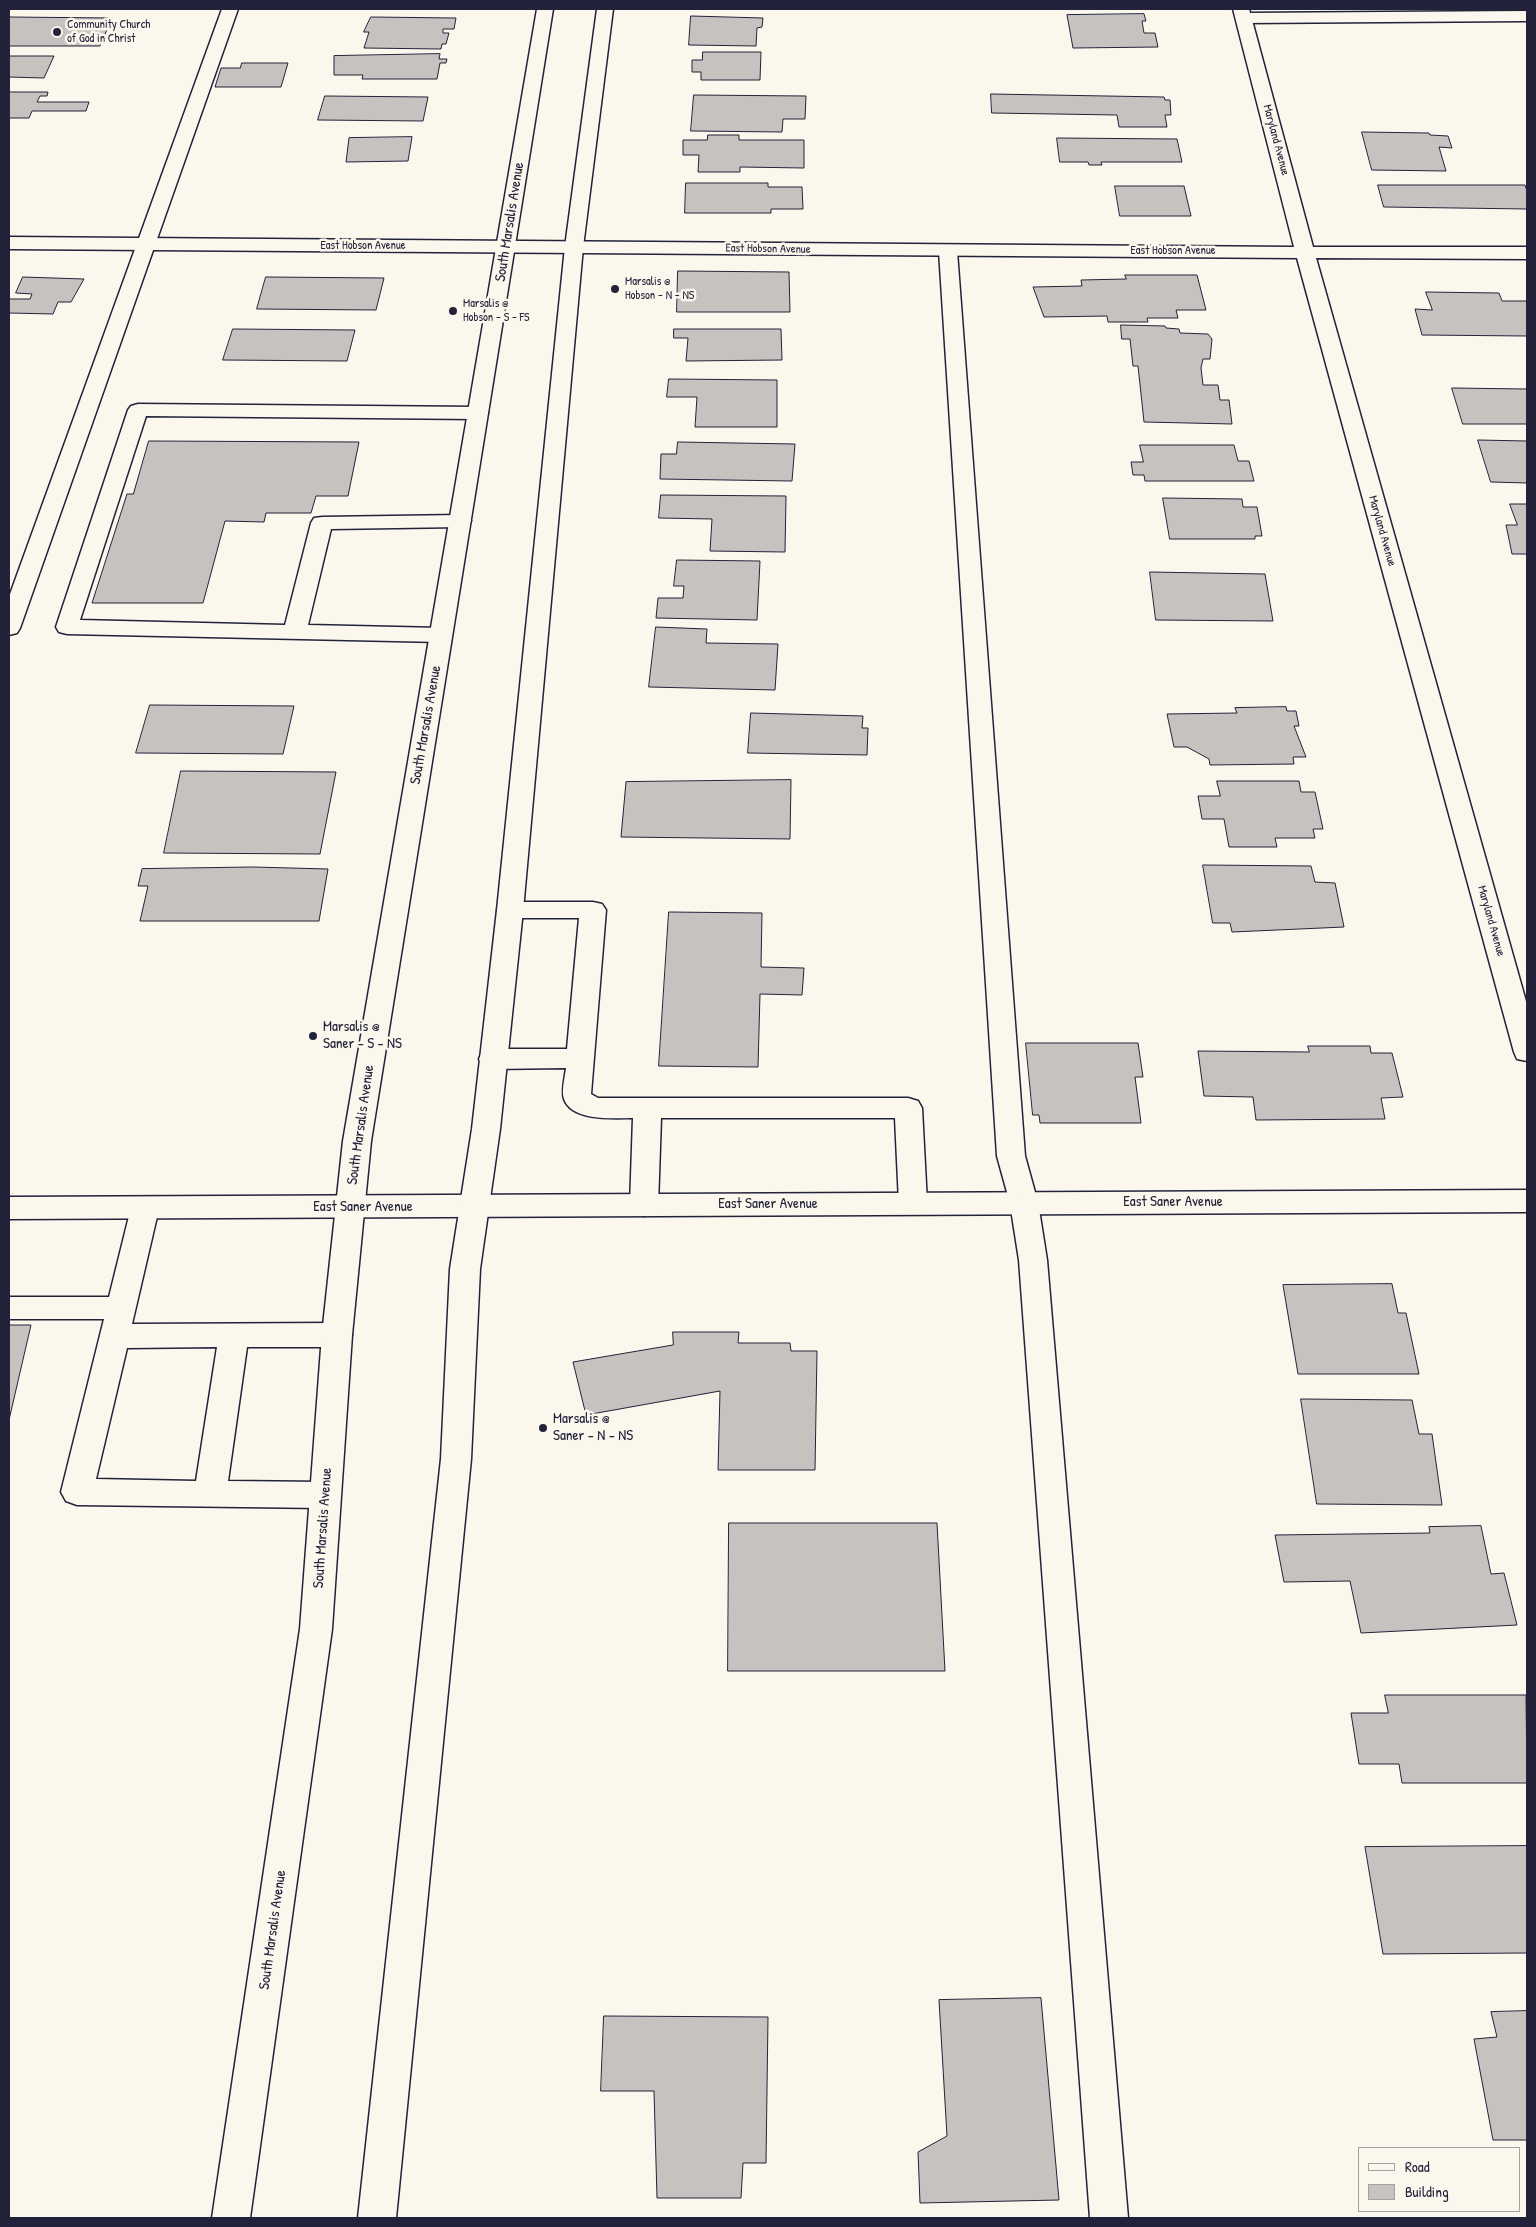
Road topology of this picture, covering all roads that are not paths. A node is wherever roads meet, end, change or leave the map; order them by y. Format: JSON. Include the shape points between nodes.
{"nodes":[{"id":1,"x":230,"y":9,"type":"edge"},
{"id":2,"x":545,"y":9,"type":"edge"},
{"id":3,"x":605,"y":9,"type":"edge"},
{"id":4,"x":1242,"y":14,"type":"edge"},
{"id":5,"x":1521,"y":18,"type":"edge"},
{"id":6,"x":9,"y":243,"type":"edge"},
{"id":7,"x":147,"y":244,"type":"junction"},
{"id":8,"x":506,"y":247,"type":"junction"},
{"id":9,"x":574,"y":247,"type":"junction"},
{"id":10,"x":948,"y":251,"type":"junction"},
{"id":11,"x":1305,"y":252,"type":"junction"},
{"id":12,"x":1527,"y":253,"type":"edge"},
{"id":13,"x":478,"y":413,"type":"junction"},
{"id":14,"x":460,"y":521,"type":"junction"},
{"id":15,"x":9,"y":628,"type":"edge"},
{"id":16,"x":295,"y":632,"type":"junction"},
{"id":17,"x":442,"y":636,"type":"junction"},
{"id":18,"x":510,"y":910,"type":"junction"},
{"id":19,"x":1527,"y":1052,"type":"edge"},
{"id":20,"x":580,"y":1058,"type":"junction"},
{"id":21,"x":492,"y":1059,"type":"junction"},
{"id":22,"x":648,"y":1110,"type":"junction"},
{"id":23,"x":1527,"y":1201,"type":"edge"},
{"id":24,"x":1024,"y":1202,"type":"junction"},
{"id":25,"x":913,"y":1203,"type":"junction"},
{"id":26,"x":644,"y":1205,"type":"junction"},
{"id":27,"x":474,"y":1206,"type":"junction"},
{"id":28,"x":350,"y":1207,"type":"junction"},
{"id":29,"x":9,"y":1208,"type":"edge"},
{"id":30,"x":145,"y":1208,"type":"junction"},
{"id":31,"x":9,"y":1308,"type":"edge"},
{"id":32,"x":117,"y":1322,"type":"junction"},
{"id":33,"x":337,"y":1335,"type":"junction"},
{"id":34,"x":234,"y":1336,"type":"junction"},
{"id":35,"x":210,"y":1494,"type":"junction"},
{"id":36,"x":324,"y":1495,"type":"junction"},
{"id":37,"x":231,"y":2218,"type":"edge"},
{"id":38,"x":378,"y":2218,"type":"edge"},
{"id":39,"x":1109,"y":2218,"type":"edge"}],
"edges":[{"from":1,"to":7,"type":"main road"},
{"from":2,"to":8,"type":"main road","name":"South Marsalis Avenue"},
{"from":3,"to":9,"type":"main road"},
{"from":4,"to":5,"type":"main road"},
{"from":4,"to":11,"type":"main road","name":"Maryland Avenue"},
{"from":6,"to":7,"type":"main road","name":"East Hobson Avenue"},
{"from":7,"to":8,"type":"main road","name":"East Hobson Avenue"},
{"from":7,"to":15,"type":"main road"},
{"from":8,"to":9,"type":"main road","name":"East Hobson Avenue"},
{"from":8,"to":13,"type":"main road","name":"South Marsalis Avenue"},
{"from":9,"to":10,"type":"main road","name":"East Hobson Avenue"},
{"from":9,"to":18,"type":"main road"},
{"from":10,"to":11,"type":"main road","name":"East Hobson Avenue"},
{"from":10,"to":24,"type":"main road","via":[[1011,1156]]},
{"from":11,"to":12,"type":"main road","name":"East Hobson Avenue"},
{"from":11,"to":19,"type":"main road","name":"Maryland Avenue"},
{"from":13,"to":14,"type":"main road","name":"South Marsalis Avenue"},
{"from":13,"to":16,"type":"main road","via":[[138,410],[67,627]]},
{"from":14,"to":16,"type":"main road","via":[[322,523]]},
{"from":14,"to":17,"type":"main road","name":"South Marsalis Avenue"},
{"from":16,"to":17,"type":"main road"},
{"from":17,"to":28,"type":"main road","name":"South Marsalis Avenue","via":[[358,1132]]},
{"from":18,"to":20,"type":"main road","via":[[593,910]]},
{"from":18,"to":21,"type":"main road"},
{"from":20,"to":21,"type":"main road"},
{"from":20,"to":22,"type":"main road","via":[[577,1098],[592,1108]]},
{"from":21,"to":27,"type":"main road","via":[[486,1129]]},
{"from":22,"to":25,"type":"main road","via":[[908,1108]]},
{"from":22,"to":26,"type":"main road"},
{"from":23,"to":24,"type":"main road","name":"East Saner Avenue"},
{"from":24,"to":25,"type":"main road","name":"East Saner Avenue"},
{"from":24,"to":39,"type":"main road","via":[[1033,1270]]},
{"from":25,"to":26,"type":"main road","name":"East Saner Avenue"},
{"from":26,"to":27,"type":"main road","name":"East Saner Avenue"},
{"from":27,"to":28,"type":"main road","name":"East Saner Avenue"},
{"from":27,"to":38,"type":"main road","via":[[465,1269],[456,1460]]},
{"from":28,"to":30,"type":"main road","name":"East Saner Avenue"},
{"from":28,"to":33,"type":"main road","name":"South Marsalis Avenue"},
{"from":29,"to":30,"type":"main road","name":"East Saner Avenue"},
{"from":30,"to":32,"type":"main road"},
{"from":31,"to":32,"type":"main road"},
{"from":32,"to":34,"type":"main road"},
{"from":32,"to":35,"type":"main road","via":[[77,1492]]},
{"from":33,"to":34,"type":"main road"},
{"from":33,"to":36,"type":"main road","name":"South Marsalis Avenue"},
{"from":34,"to":35,"type":"main road"},
{"from":35,"to":36,"type":"main road"},
{"from":36,"to":37,"type":"main road","name":"South Marsalis Avenue","via":[[316,1629]]}]}
